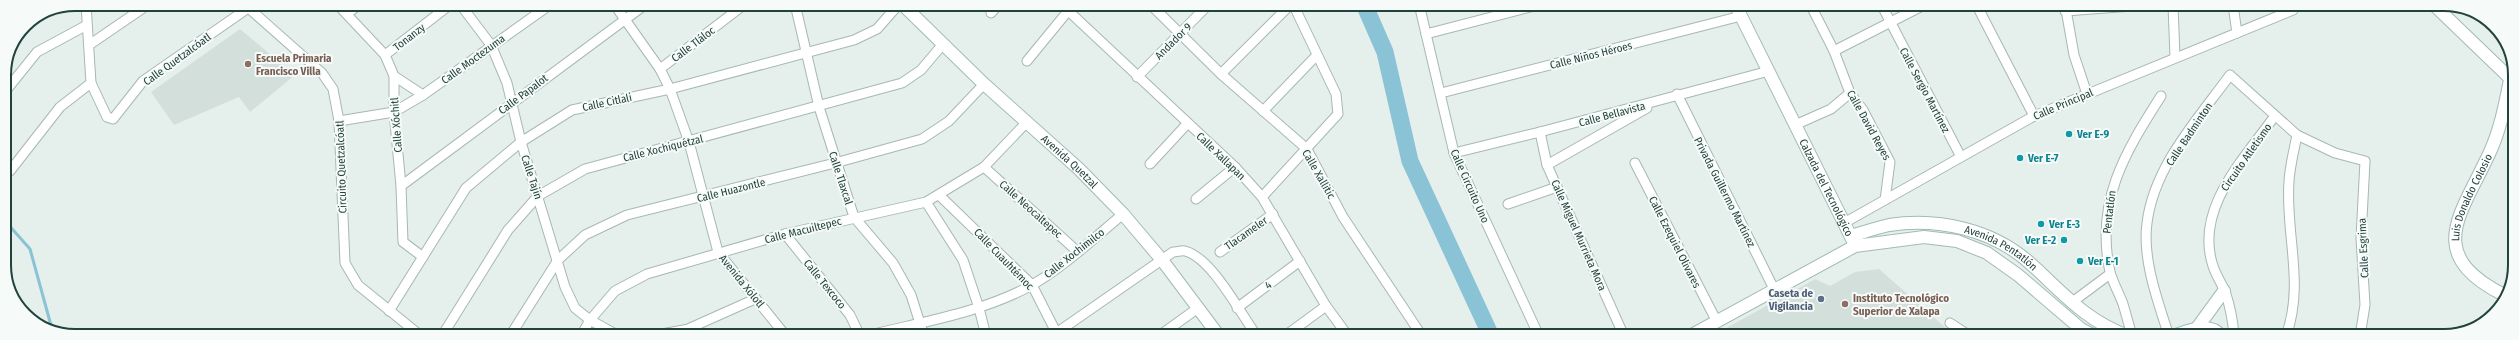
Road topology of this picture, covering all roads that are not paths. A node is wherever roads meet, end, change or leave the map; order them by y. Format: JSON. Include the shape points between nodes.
{"nodes":[{"id":1,"x":86,"y":11,"type":"edge"},
{"id":2,"x":139,"y":11,"type":"edge"},
{"id":3,"x":242,"y":11,"type":"edge"},
{"id":4,"x":254,"y":11,"type":"edge"},
{"id":5,"x":346,"y":11,"type":"edge"},
{"id":6,"x":351,"y":11,"type":"edge"},
{"id":7,"x":442,"y":11,"type":"edge"},
{"id":8,"x":465,"y":11,"type":"edge"},
{"id":9,"x":541,"y":11,"type":"edge"},
{"id":10,"x":619,"y":11,"type":"edge"},
{"id":11,"x":637,"y":11,"type":"edge"},
{"id":12,"x":736,"y":11,"type":"edge"},
{"id":13,"x":796,"y":11,"type":"edge"},
{"id":14,"x":893,"y":11,"type":"edge"},
{"id":15,"x":909,"y":11,"type":"edge"},
{"id":16,"x":1062,"y":11,"type":"edge"},
{"id":17,"x":1067,"y":11,"type":"edge"},
{"id":18,"x":1157,"y":11,"type":"edge"},
{"id":19,"x":1202,"y":11,"type":"edge"},
{"id":20,"x":1285,"y":11,"type":"edge"},
{"id":21,"x":1295,"y":11,"type":"edge"},
{"id":22,"x":1421,"y":11,"type":"edge"},
{"id":23,"x":1515,"y":11,"type":"edge"},
{"id":24,"x":1738,"y":11,"type":"edge"},
{"id":25,"x":1814,"y":11,"type":"edge"},
{"id":26,"x":1884,"y":11,"type":"edge"},
{"id":27,"x":1913,"y":11,"type":"edge"},
{"id":28,"x":1980,"y":11,"type":"edge"},
{"id":29,"x":2066,"y":11,"type":"edge"},
{"id":30,"x":2173,"y":11,"type":"edge"},
{"id":31,"x":2234,"y":11,"type":"edge"},
{"id":32,"x":2284,"y":11,"type":"edge"},
{"id":33,"x":2440,"y":11,"type":"edge"},
{"id":34,"x":348,"y":13,"type":"junction"},
{"id":35,"x":1741,"y":16,"type":"junction"},
{"id":36,"x":625,"y":20,"type":"junction"},
{"id":37,"x":1890,"y":23,"type":"junction"},
{"id":38,"x":87,"y":25,"type":"junction"},
{"id":39,"x":1180,"y":33,"type":"junction"},
{"id":40,"x":2237,"y":33,"type":"junction"},
{"id":41,"x":1426,"y":34,"type":"junction"},
{"id":42,"x":943,"y":44,"type":"junction"},
{"id":43,"x":89,"y":45,"type":"junction"},
{"id":44,"x":491,"y":45,"type":"junction"},
{"id":45,"x":1834,"y":51,"type":"junction"},
{"id":46,"x":805,"y":53,"type":"junction"},
{"id":47,"x":385,"y":55,"type":"junction"},
{"id":48,"x":1317,"y":55,"type":"junction"},
{"id":49,"x":2175,"y":57,"type":"junction"},
{"id":50,"x":1027,"y":61,"type":"dead end"},
{"id":51,"x":660,"y":69,"type":"junction"},
{"id":52,"x":1769,"y":71,"type":"junction"},
{"id":53,"x":1221,"y":74,"type":"junction"},
{"id":54,"x":394,"y":76,"type":"junction"},
{"id":55,"x":1137,"y":77,"type":"junction"},
{"id":56,"x":2508,"y":77,"type":"edge"},
{"id":57,"x":91,"y":83,"type":"junction"},
{"id":58,"x":11,"y":84,"type":"edge"},
{"id":59,"x":984,"y":84,"type":"junction"},
{"id":60,"x":670,"y":88,"type":"junction"},
{"id":61,"x":1442,"y":93,"type":"junction"},
{"id":62,"x":1850,"y":93,"type":"junction"},
{"id":63,"x":1677,"y":94,"type":"junction"},
{"id":64,"x":2087,"y":94,"type":"junction"},
{"id":65,"x":2508,"y":94,"type":"edge"},
{"id":66,"x":423,"y":95,"type":"junction"},
{"id":67,"x":2161,"y":96,"type":"dead end"},
{"id":68,"x":1659,"y":101,"type":"junction"},
{"id":69,"x":512,"y":102,"type":"junction"},
{"id":70,"x":818,"y":107,"type":"junction"},
{"id":71,"x":1263,"y":111,"type":"junction"},
{"id":72,"x":394,"y":112,"type":"junction"},
{"id":73,"x":2034,"y":116,"type":"junction"},
{"id":74,"x":2274,"y":118,"type":"junction"},
{"id":75,"x":340,"y":121,"type":"junction"},
{"id":76,"x":1026,"y":122,"type":"junction"},
{"id":77,"x":1801,"y":123,"type":"junction"},
{"id":78,"x":1186,"y":124,"type":"junction"},
{"id":79,"x":1540,"y":132,"type":"junction"},
{"id":80,"x":2297,"y":135,"type":"junction"},
{"id":81,"x":521,"y":142,"type":"junction"},
{"id":82,"x":689,"y":142,"type":"junction"},
{"id":83,"x":1307,"y":149,"type":"junction"},
{"id":84,"x":1454,"y":153,"type":"junction"},
{"id":85,"x":1960,"y":157,"type":"junction"},
{"id":86,"x":1635,"y":163,"type":"dead end"},
{"id":87,"x":835,"y":164,"type":"junction"},
{"id":88,"x":1150,"y":164,"type":"dead end"},
{"id":89,"x":1547,"y":165,"type":"junction"},
{"id":90,"x":1235,"y":166,"type":"junction"},
{"id":91,"x":984,"y":167,"type":"junction"},
{"id":92,"x":11,"y":170,"type":"edge"},
{"id":93,"x":401,"y":186,"type":"junction"},
{"id":94,"x":1557,"y":187,"type":"junction"},
{"id":95,"x":939,"y":195,"type":"junction"},
{"id":96,"x":538,"y":196,"type":"junction"},
{"id":97,"x":702,"y":197,"type":"junction"},
{"id":98,"x":1262,"y":197,"type":"junction"},
{"id":99,"x":1196,"y":199,"type":"dead end"},
{"id":100,"x":1885,"y":200,"type":"junction"},
{"id":101,"x":926,"y":202,"type":"junction"},
{"id":102,"x":1508,"y":204,"type":"dead end"},
{"id":103,"x":1123,"y":214,"type":"junction"},
{"id":104,"x":1273,"y":214,"type":"junction"},
{"id":105,"x":854,"y":217,"type":"junction"},
{"id":106,"x":1844,"y":223,"type":"junction"},
{"id":107,"x":785,"y":234,"type":"junction"},
{"id":108,"x":1853,"y":241,"type":"junction"},
{"id":109,"x":718,"y":252,"type":"junction"},
{"id":110,"x":1078,"y":252,"type":"junction"},
{"id":111,"x":1220,"y":252,"type":"dead end"},
{"id":112,"x":423,"y":257,"type":"junction"},
{"id":113,"x":558,"y":260,"type":"junction"},
{"id":114,"x":1162,"y":260,"type":"junction"},
{"id":115,"x":1300,"y":261,"type":"junction"},
{"id":116,"x":2110,"y":274,"type":"junction"},
{"id":117,"x":1032,"y":285,"type":"junction"},
{"id":118,"x":1774,"y":289,"type":"junction"},
{"id":119,"x":2224,"y":291,"type":"junction"},
{"id":120,"x":2501,"y":293,"type":"edge"},
{"id":121,"x":755,"y":299,"type":"junction"},
{"id":122,"x":2071,"y":303,"type":"junction"},
{"id":123,"x":1326,"y":306,"type":"junction"},
{"id":124,"x":980,"y":308,"type":"junction"},
{"id":125,"x":1198,"y":308,"type":"junction"},
{"id":126,"x":1237,"y":308,"type":"junction"},
{"id":127,"x":389,"y":311,"type":"junction"},
{"id":128,"x":590,"y":320,"type":"junction"},
{"id":129,"x":1716,"y":320,"type":"junction"},
{"id":130,"x":920,"y":322,"type":"junction"},
{"id":131,"x":1950,"y":323,"type":"dead end"},
{"id":132,"x":690,"y":328,"type":"joint"},
{"id":133,"x":2197,"y":328,"type":"junction"},
{"id":134,"x":412,"y":329,"type":"edge"},
{"id":135,"x":446,"y":329,"type":"edge"},
{"id":136,"x":514,"y":329,"type":"edge"},
{"id":137,"x":585,"y":329,"type":"edge"},
{"id":138,"x":606,"y":329,"type":"edge"},
{"id":139,"x":685,"y":329,"type":"edge"},
{"id":140,"x":780,"y":329,"type":"edge"},
{"id":141,"x":857,"y":329,"type":"edge"},
{"id":142,"x":893,"y":329,"type":"edge"},
{"id":143,"x":922,"y":329,"type":"edge"},
{"id":144,"x":984,"y":329,"type":"edge"},
{"id":145,"x":1053,"y":329,"type":"edge"},
{"id":146,"x":1064,"y":329,"type":"edge"},
{"id":147,"x":1169,"y":329,"type":"edge"},
{"id":148,"x":1214,"y":329,"type":"edge"},
{"id":149,"x":1252,"y":329,"type":"edge"},
{"id":150,"x":1295,"y":329,"type":"edge"},
{"id":151,"x":1343,"y":329,"type":"edge"},
{"id":152,"x":1415,"y":329,"type":"edge"},
{"id":153,"x":1536,"y":329,"type":"edge"},
{"id":154,"x":1621,"y":329,"type":"edge"},
{"id":155,"x":1701,"y":329,"type":"edge"},
{"id":156,"x":1959,"y":329,"type":"edge"},
{"id":157,"x":2081,"y":329,"type":"edge"},
{"id":158,"x":2109,"y":329,"type":"edge"},
{"id":159,"x":2130,"y":329,"type":"edge"},
{"id":160,"x":2167,"y":329,"type":"edge"},
{"id":161,"x":2194,"y":329,"type":"edge"},
{"id":162,"x":2213,"y":329,"type":"edge"},
{"id":163,"x":2233,"y":329,"type":"edge"},
{"id":164,"x":2289,"y":329,"type":"edge"},
{"id":165,"x":2361,"y":329,"type":"edge"}],
"edges":[{"from":1,"to":38,"type":"street"},
{"from":2,"to":43,"type":"street"},
{"from":3,"to":57,"type":"street","name":"Calle Quetzalcóatl","via":[[143,81],[118,116],[113,119],[107,117]]},
{"from":4,"to":75,"type":"street","name":"Circuito Quetzalcóatl","via":[[322,73],[332,89]]},
{"from":5,"to":34,"type":"street","name":"Calle Xóchitl"},
{"from":6,"to":34,"type":"street"},
{"from":7,"to":47,"type":"street","name":"Tonanzy"},
{"from":8,"to":44,"type":"street","name":"Calle Tajín"},
{"from":9,"to":44,"type":"street","name":"Calle Moctezuma"},
{"from":10,"to":36,"type":"street","name":"Avenida Xólotl"},
{"from":11,"to":36,"type":"street","name":"Calle Papalot"},
{"from":12,"to":51,"type":"street","name":"Calle Tláloc"},
{"from":13,"to":46,"type":"street","name":"Calle Tlaxcal"},
{"from":14,"to":46,"type":"street","name":"Calle Citlali","via":[[877,29],[854,40]]},
{"from":15,"to":42,"type":"street","name":"Avenida Quetzal"},
{"from":16,"to":50,"type":"street"},
{"from":17,"to":55,"type":"street","name":"Calle Xallapan"},
{"from":18,"to":39,"type":"street","name":"Calle Xallitic"},
{"from":19,"to":39,"type":"street","name":"Andador 9"},
{"from":20,"to":53,"type":"street"},
{"from":21,"to":48,"type":"street"},
{"from":22,"to":41,"type":"street","name":"Calle Circuito Uno"},
{"from":23,"to":41,"type":"street"},
{"from":24,"to":35,"type":"street","name":"Calzada del Tecnológico"},
{"from":25,"to":45,"type":"street","name":"Calle David Reyes"},
{"from":26,"to":37,"type":"street","name":"Calle Sergio Martínez"},
{"from":27,"to":37,"type":"street"},
{"from":28,"to":73,"type":"street"},
{"from":29,"to":64,"type":"street","via":[[2074,55]]},
{"from":30,"to":49,"type":"street"},
{"from":31,"to":40,"type":"street"},
{"from":32,"to":40,"type":"street","name":"Calle Principal"},
{"from":33,"to":56,"type":"street"},
{"from":34,"to":47,"type":"street","name":"Calle Xóchitl"},
{"from":35,"to":52,"type":"street","name":"Calzada del Tecnológico"},
{"from":35,"to":61,"type":"street","name":"Calle Niños Héroes"},
{"from":36,"to":51,"type":"street","name":"Avenida Xólotl"},
{"from":36,"to":69,"type":"street","name":"Calle Papalot"},
{"from":37,"to":45,"type":"street"},
{"from":37,"to":85,"type":"street","name":"Calle Sergio Martínez"},
{"from":38,"to":43,"type":"street"},
{"from":38,"to":58,"type":"street","via":[[37,52]]},
{"from":39,"to":53,"type":"street","name":"Calle Xallitic"},
{"from":39,"to":55,"type":"street","name":"Andador 9"},
{"from":40,"to":49,"type":"street","name":"Calle Principal"},
{"from":41,"to":61,"type":"street","name":"Calle Circuito Uno"},
{"from":42,"to":59,"type":"street","name":"Avenida Quetzal"},
{"from":42,"to":70,"type":"street","name":"Calle Xochiquétzal","via":[[921,70],[902,83]]},
{"from":43,"to":57,"type":"street"},
{"from":44,"to":66,"type":"street","name":"Calle Moctezuma"},
{"from":44,"to":69,"type":"street","name":"Calle Tajín"},
{"from":45,"to":62,"type":"street","name":"Calle David Reyes"},
{"from":46,"to":60,"type":"street","name":"Calle Citlali"},
{"from":46,"to":70,"type":"street","name":"Calle Tlaxcal"},
{"from":47,"to":54,"type":"street","name":"Calle Xóchitl"},
{"from":48,"to":71,"type":"street"},
{"from":48,"to":83,"type":"street","via":[[1336,94],[1338,114]]},
{"from":49,"to":64,"type":"street","name":"Calle Principal"},
{"from":51,"to":60,"type":"street","name":"Avenida Xólotl"},
{"from":52,"to":63,"type":"street","name":"Calle Bellavista"},
{"from":52,"to":77,"type":"street","name":"Calzada del Tecnológico"},
{"from":53,"to":71,"type":"street","name":"Calle Xallitic"},
{"from":54,"to":66,"type":"street"},
{"from":54,"to":72,"type":"street","name":"Calle Xóchitl"},
{"from":55,"to":78,"type":"street","name":"Calle Xallapan"},
{"from":57,"to":92,"type":"street","via":[[60,107]]},
{"from":59,"to":76,"type":"street","name":"Avenida Quetzal"},
{"from":59,"to":87,"type":"street","name":"Calle Huazontle","via":[[949,121],[922,139]]},
{"from":60,"to":81,"type":"street","name":"Calle Citlali","via":[[572,110]]},
{"from":60,"to":82,"type":"street","name":"Avenida Xólotl"},
{"from":61,"to":84,"type":"street","name":"Calle Circuito Uno"},
{"from":62,"to":77,"type":"street","via":[[1831,109]]},
{"from":62,"to":100,"type":"street","name":"Calle David Reyes","via":[[1863,110],[1890,162]]},
{"from":63,"to":68,"type":"street","name":"Calle Bellavista"},
{"from":63,"to":118,"type":"street","name":"Privada Guillermo Martínez"},
{"from":64,"to":73,"type":"street","name":"Calle Principal"},
{"from":65,"to":120,"type":"street","name":"Luis Donaldo Colosio","via":[[2490,153],[2463,208],[2454,236],[2457,256],[2466,269],[2484,285]]},
{"from":66,"to":72,"type":"street","name":"Calle Moctezuma"},
{"from":67,"to":116,"type":"street","name":"Pentatlón","via":[[2129,148],[2110,193],[2106,245]]},
{"from":68,"to":79,"type":"street","name":"Calle Bellavista"},
{"from":68,"to":89,"type":"street"},
{"from":69,"to":81,"type":"street","name":"Calle Tajín"},
{"from":69,"to":93,"type":"street","name":"Calle Papalot"},
{"from":70,"to":82,"type":"street","name":"Calle Xochiquétzal"},
{"from":70,"to":87,"type":"street","name":"Calle Tlaxcal"},
{"from":71,"to":83,"type":"street","name":"Calle Xallitic"},
{"from":72,"to":75,"type":"street"},
{"from":72,"to":93,"type":"street","name":"Calle Xóchitl"},
{"from":73,"to":85,"type":"street","name":"Calle Principal"},
{"from":74,"to":80,"type":"street"},
{"from":74,"to":119,"type":"street","name":"Circuito Atletismo","via":[[2222,191],[2212,213],[2212,266]]},
{"from":74,"to":160,"type":"street","name":"Calle Badminton","via":[[2230,75],[2172,157],[2156,192],[2147,223],[2148,256]]},
{"from":75,"to":127,"type":"street","name":"Circuito Quetzalcóatl","via":[[345,263],[358,285]]},
{"from":76,"to":91,"type":"street","name":"Calle Macuiltepec"},
{"from":76,"to":103,"type":"street","name":"Avenida Quetzal","via":[[1079,169]]},
{"from":77,"to":106,"type":"street","name":"Calzada del Tecnológico"},
{"from":78,"to":88,"type":"street"},
{"from":78,"to":90,"type":"street","name":"Calle Xallapan"},
{"from":79,"to":84,"type":"street","name":"Calle Bellavista"},
{"from":79,"to":89,"type":"street","name":"Calle Miguel Murrieta Mora"},
{"from":80,"to":164,"type":"street","via":[[2289,181],[2294,314]]},
{"from":80,"to":165,"type":"street","name":"Calle Esgrima","via":[[2335,153],[2365,161],[2361,238],[2365,305]]},
{"from":81,"to":96,"type":"street","name":"Calle Tajín"},
{"from":81,"to":112,"type":"street","name":"Calle Citlali","via":[[466,188]]},
{"from":82,"to":96,"type":"street","name":"Calle Xochiquétzal","via":[[585,169]]},
{"from":82,"to":97,"type":"street","name":"Avenida Xólotl"},
{"from":83,"to":98,"type":"street"},
{"from":83,"to":152,"type":"street","name":"Calle Xallitic","via":[[1343,217]]},
{"from":84,"to":153,"type":"street","name":"Calle Circuito Uno"},
{"from":85,"to":100,"type":"street","name":"Calle Principal"},
{"from":86,"to":129,"type":"street","name":"Calle Ezequiel Olivares"},
{"from":87,"to":97,"type":"street","name":"Calle Huazontle"},
{"from":87,"to":105,"type":"street","name":"Calle Tlaxcal"},
{"from":89,"to":94,"type":"street","name":"Calle Miguel Murrieta Mora"},
{"from":90,"to":98,"type":"street","name":"Calle Xallapan"},
{"from":90,"to":99,"type":"street"},
{"from":91,"to":95,"type":"street","name":"Calle Macuiltepec"},
{"from":91,"to":110,"type":"street","name":"Calle Neocaltepec"},
{"from":93,"to":112,"type":"street","name":"Calle Xóchitl","via":[[403,242]]},
{"from":94,"to":102,"type":"street"},
{"from":94,"to":154,"type":"street","name":"Calle Miguel Murrieta Mora"},
{"from":95,"to":101,"type":"street","name":"Calle Macuiltepec"},
{"from":95,"to":117,"type":"street","name":"Calle Cuauhtémoc"},
{"from":96,"to":113,"type":"street","name":"Calle Tajín"},
{"from":96,"to":135,"type":"street","name":"Calle Xochiquétzal","via":[[508,230]]},
{"from":97,"to":109,"type":"street","name":"Avenida Xólotl"},
{"from":97,"to":113,"type":"street","name":"Calle Huazontle","via":[[627,215],[585,235]]},
{"from":98,"to":104,"type":"street","name":"Calle Xallapan"},
{"from":100,"to":106,"type":"street","name":"Calle Principal"},
{"from":101,"to":105,"type":"street","name":"Calle Macuiltepec"},
{"from":101,"to":124,"type":"street","via":[[963,260]]},
{"from":103,"to":110,"type":"street","name":"Calle Xochimilco"},
{"from":103,"to":114,"type":"street","name":"Avenida Quetzal"},
{"from":104,"to":111,"type":"street","name":"Tlacameler"},
{"from":104,"to":115,"type":"street","name":"Calle Xallapan"},
{"from":105,"to":107,"type":"street","name":"Calle Macuiltepec"},
{"from":105,"to":130,"type":"street","name":"Calle Tlaxcal","via":[[893,263],[910,295]]},
{"from":106,"to":108,"type":"street","name":"Calzada del Tecnológico"},
{"from":107,"to":109,"type":"street","name":"Calle Macuiltepec"},
{"from":107,"to":141,"type":"street","name":"Calle Texcoco","via":[[850,315]]},
{"from":108,"to":118,"type":"street","name":"Calzada del Tecnológico"},
{"from":108,"to":122,"type":"street","name":"Avenida Pentatlón","via":[[1889,225],[1949,224],[1980,233],[2004,244],[2030,262]]},
{"from":108,"to":157,"type":"street","name":"Avenida Pentatlón","via":[[1924,237],[1957,241],[1993,257],[2018,274]]},
{"from":109,"to":121,"type":"street","name":"Avenida Xólotl"},
{"from":109,"to":128,"type":"street","name":"Calle Macuiltepec","via":[[646,274],[615,291]]},
{"from":110,"to":117,"type":"street","name":"Calle Xochimilco"},
{"from":112,"to":127,"type":"street","name":"Calle Citlali"},
{"from":113,"to":128,"type":"street","name":"Calle Tajín","via":[[565,288],[575,308]]},
{"from":113,"to":136,"type":"street","name":"Calle Huazontle"},
{"from":114,"to":125,"type":"street","name":"Avenida Quetzal"},
{"from":114,"to":126,"type":"street","via":[[1173,252],[1184,250],[1198,257],[1216,275]]},
{"from":114,"to":146,"type":"street"},
{"from":115,"to":123,"type":"street","name":"Calle Xallapan"},
{"from":115,"to":126,"type":"street","name":"4"},
{"from":116,"to":122,"type":"street"},
{"from":116,"to":159,"type":"street","name":"Pentatlón","via":[[2123,303]]},
{"from":117,"to":124,"type":"street","name":"Calle Xochimilco"},
{"from":117,"to":145,"type":"street","name":"Calle Cuauhtémoc"},
{"from":118,"to":129,"type":"street","name":"Calzada del Tecnológico"},
{"from":119,"to":133,"type":"street"},
{"from":119,"to":163,"type":"street","name":"Circuito Atletismo"},
{"from":121,"to":132,"type":"street"},
{"from":121,"to":140,"type":"street","name":"Avenida Xólotl"},
{"from":122,"to":158,"type":"street","name":"Avenida Pentatlón"},
{"from":123,"to":150,"type":"street"},
{"from":123,"to":151,"type":"street","name":"Calle Xallapan"},
{"from":124,"to":130,"type":"street","name":"Calle Xochimilco"},
{"from":124,"to":144,"type":"street"},
{"from":125,"to":147,"type":"street"},
{"from":125,"to":148,"type":"street","name":"Avenida Quetzal"},
{"from":126,"to":149,"type":"street"},
{"from":127,"to":134,"type":"street","name":"Circuito Quetzalcóatl"},
{"from":128,"to":137,"type":"street","name":"Calle Macuiltepec"},
{"from":128,"to":138,"type":"street","name":"Calle Tajín"},
{"from":129,"to":155,"type":"street","name":"Calzada del Tecnológico"},
{"from":130,"to":142,"type":"street","name":"Calle Xochimilco"},
{"from":130,"to":143,"type":"street","name":"Calle Tlaxcal"},
{"from":131,"to":156,"type":"street"},
{"from":132,"to":139,"type":"street"},
{"from":133,"to":161,"type":"street"},
{"from":133,"to":162,"type":"street"}]}
